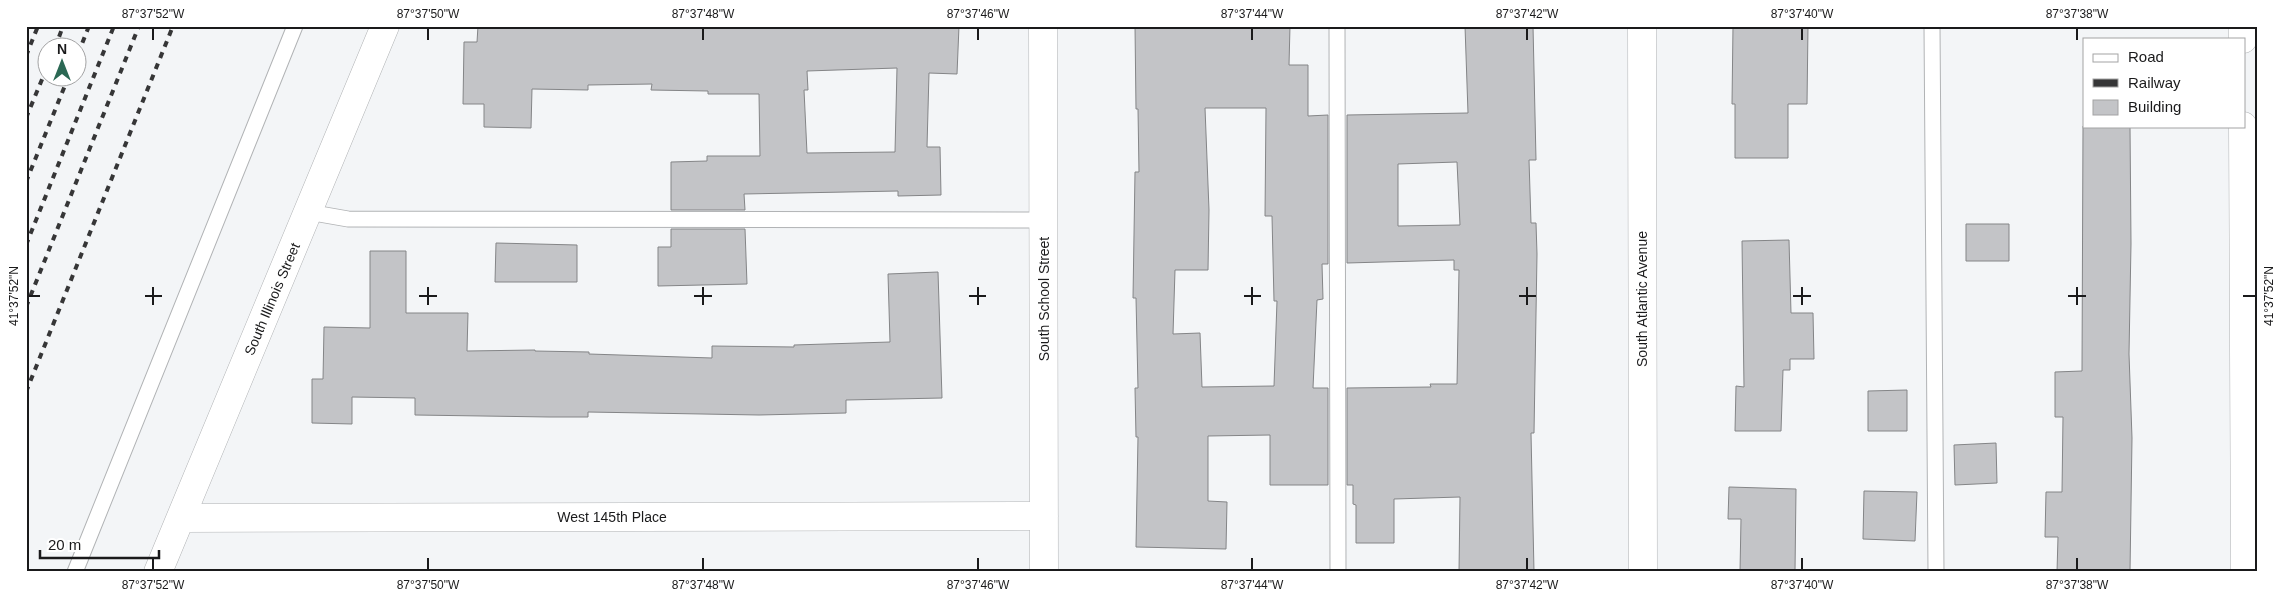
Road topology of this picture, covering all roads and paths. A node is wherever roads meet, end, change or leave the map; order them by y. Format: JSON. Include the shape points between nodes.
{"nodes":[{"id":1,"x":296,"y":26,"type":"edge"},
{"id":2,"x":385,"y":26,"type":"edge"},
{"id":3,"x":1043,"y":26,"type":"edge"},
{"id":4,"x":1337,"y":26,"type":"edge"},
{"id":5,"x":1642,"y":26,"type":"edge"},
{"id":6,"x":1932,"y":26,"type":"edge"},
{"id":7,"x":2243,"y":128,"type":"edge"},
{"id":8,"x":308,"y":212,"type":"junction"},
{"id":9,"x":1044,"y":220,"type":"junction"},
{"id":10,"x":1044,"y":516,"type":"junction"},
{"id":11,"x":181,"y":518,"type":"junction"},
{"id":12,"x":75,"y":572,"type":"edge"},
{"id":13,"x":158,"y":572,"type":"edge"},
{"id":14,"x":1044,"y":572,"type":"edge"},
{"id":15,"x":1338,"y":572,"type":"edge"},
{"id":16,"x":1643,"y":572,"type":"edge"},
{"id":17,"x":1936,"y":572,"type":"edge"},
{"id":18,"x":2245,"y":572,"type":"edge"}],
"edges":[{"from":1,"to":12,"type":"lane"},
{"from":2,"to":8,"type":"street","name":"South Illinois Street"},
{"from":3,"to":9,"type":"street","name":"South School Street"},
{"from":4,"to":15,"type":"lane"},
{"from":5,"to":16,"type":"street","name":"South Atlantic Avenue"},
{"from":6,"to":17,"type":"lane"},
{"from":7,"to":18,"type":"street"},
{"from":8,"to":9,"type":"lane","via":[[348,219]]},
{"from":8,"to":11,"type":"street","name":"South Illinois Street"},
{"from":9,"to":10,"type":"street","name":"South School Street"},
{"from":10,"to":11,"type":"street","name":"West 145th Place"},
{"from":10,"to":14,"type":"street","name":"South School Street"},
{"from":11,"to":13,"type":"street","name":"South Illinois Street"}]}
